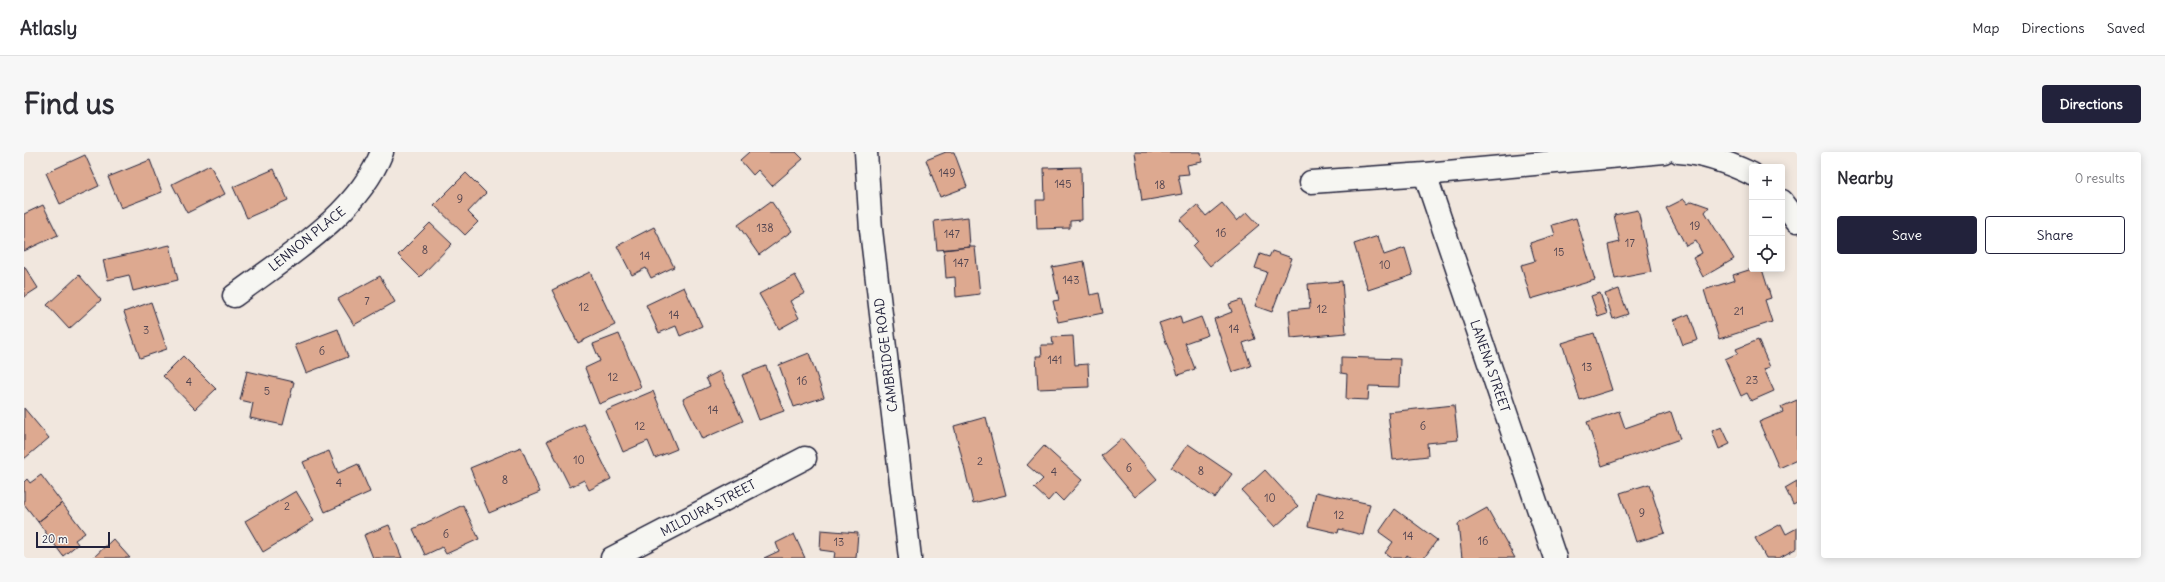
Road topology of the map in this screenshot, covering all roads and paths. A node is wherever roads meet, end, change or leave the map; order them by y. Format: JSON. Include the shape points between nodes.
{"nodes":[{"id":1,"x":382,"y":152,"type":"edge"},
{"id":2,"x":866,"y":152,"type":"edge"},
{"id":3,"x":1664,"y":152,"type":"edge"},
{"id":4,"x":1679,"y":152,"type":"edge"},
{"id":5,"x":1749,"y":173,"type":"edge"},
{"id":6,"x":1425,"y":174,"type":"junction"},
{"id":7,"x":1311,"y":182,"type":"dead end"},
{"id":8,"x":1785,"y":205,"type":"edge"},
{"id":9,"x":1797,"y":221,"type":"edge"},
{"id":10,"x":234,"y":296,"type":"dead end"},
{"id":11,"x":805,"y":458,"type":"dead end"},
{"id":12,"x":612,"y":558,"type":"edge"},
{"id":13,"x":910,"y":558,"type":"edge"},
{"id":14,"x":1555,"y":558,"type":"edge"}],
"edges":[{"from":1,"to":10,"type":"street","name":"LENNON PLACE","via":[[349,205],[326,226]]},
{"from":2,"to":13,"type":"street","name":"CAMBRIDGE ROAD","via":[[871,230]]},
{"from":3,"to":6,"type":"street"},
{"from":4,"to":5,"type":"street","via":[[1697,153]]},
{"from":6,"to":7,"type":"street"},
{"from":6,"to":14,"type":"street","name":"LANENA STREET"},
{"from":8,"to":9,"type":"street"},
{"from":11,"to":12,"type":"street","name":"MILDURA STREET"}]}
